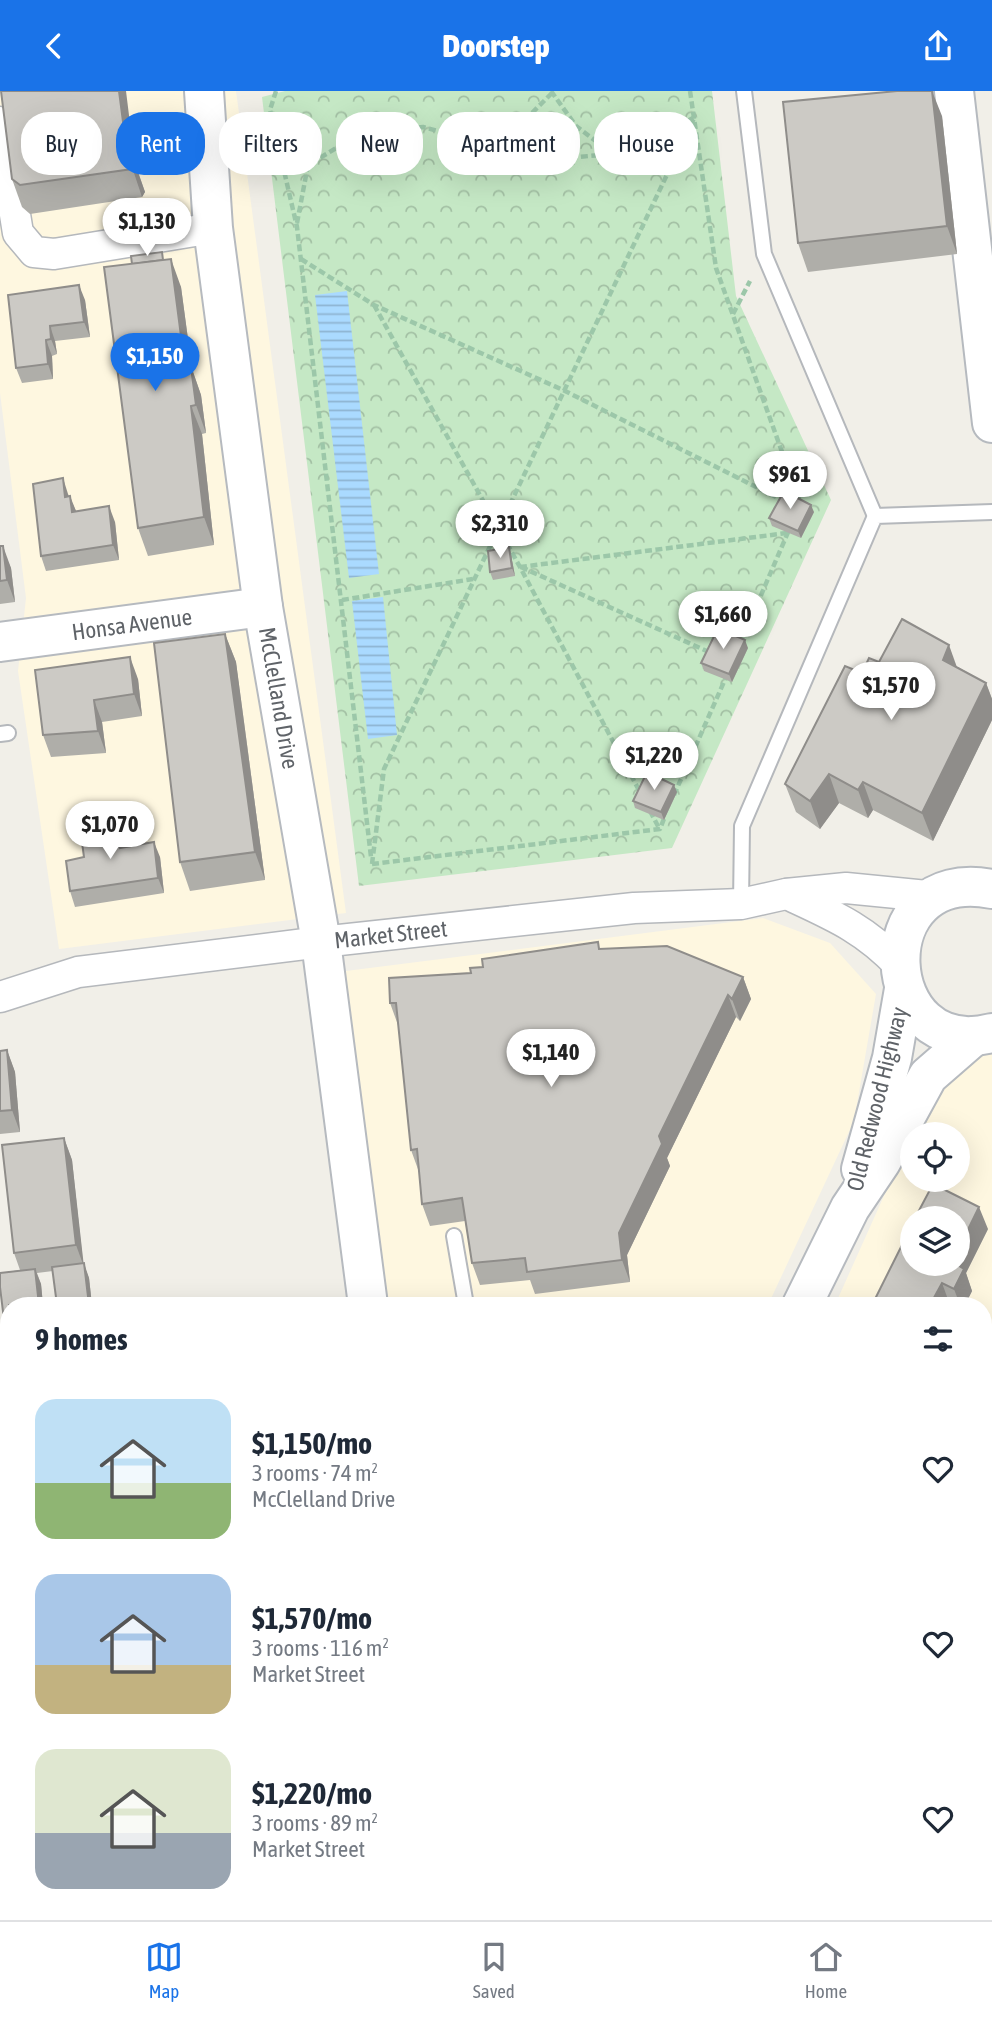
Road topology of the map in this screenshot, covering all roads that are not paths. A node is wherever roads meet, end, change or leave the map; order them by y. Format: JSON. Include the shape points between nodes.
{"nodes":[{"id":1,"x":204,"y":91,"type":"edge"},
{"id":2,"x":744,"y":91,"type":"edge"},
{"id":3,"x":954,"y":91,"type":"edge"},
{"id":4,"x":0,"y":122,"type":"edge"},
{"id":5,"x":213,"y":228,"type":"junction"},
{"id":6,"x":992,"y":423,"type":"edge"},
{"id":7,"x":992,"y":512,"type":"edge"},
{"id":8,"x":875,"y":516,"type":"junction"},
{"id":9,"x":263,"y":607,"type":"junction"},
{"id":10,"x":0,"y":642,"type":"edge"},
{"id":11,"x":975,"y":885,"type":"edge"},
{"id":12,"x":786,"y":894,"type":"junction"},
{"id":13,"x":741,"y":904,"type":"junction"},
{"id":14,"x":321,"y":942,"type":"junction"},
{"id":15,"x":902,"y":977,"type":"junction"},
{"id":16,"x":0,"y":997,"type":"edge"},
{"id":17,"x":983,"y":1035,"type":"edge"},
{"id":18,"x":850,"y":1208,"type":"junction"},
{"id":19,"x":454,"y":1236,"type":"dead end"},
{"id":20,"x":367,"y":1297,"type":"edge"},
{"id":21,"x":465,"y":1297,"type":"edge"},
{"id":22,"x":806,"y":1297,"type":"edge"}],
"edges":[{"from":1,"to":5,"type":"street","name":"McClelland Drive"},
{"from":2,"to":8,"type":"lane","via":[[764,254]]},
{"from":3,"to":6,"type":"street"},
{"from":4,"to":5,"type":"street","via":[[18,233],[34,252],[54,254]]},
{"from":5,"to":9,"type":"street","name":"McClelland Drive"},
{"from":7,"to":8,"type":"lane"},
{"from":8,"to":13,"type":"lane","via":[[743,826]]},
{"from":9,"to":10,"type":"street","name":"Honsa Avenue"},
{"from":9,"to":14,"type":"street","name":"McClelland Drive"},
{"from":11,"to":12,"type":"street","name":"Market Street","via":[[915,895],[846,888]]},
{"from":11,"to":15,"type":"street","name":"Old Redwood Highway","via":[[922,906],[901,944]]},
{"from":12,"to":13,"type":"street","name":"Market Street"},
{"from":12,"to":15,"type":"street","via":[[877,942]]},
{"from":13,"to":14,"type":"street","name":"Market Street","via":[[634,908]]},
{"from":14,"to":16,"type":"street","name":"Market Street","via":[[78,972]]},
{"from":14,"to":20,"type":"street","name":"McClelland Drive"},
{"from":15,"to":17,"type":"street","via":[[916,1009],[932,1024],[952,1033]]},
{"from":15,"to":18,"type":"street","name":"Old Redwood Highway","via":[[892,1058]]},
{"from":17,"to":18,"type":"street","name":"Old Redwood Highway","via":[[929,1076]]},
{"from":18,"to":22,"type":"street","name":"Old Redwood Highway"},
{"from":19,"to":21,"type":"lane"}]}
